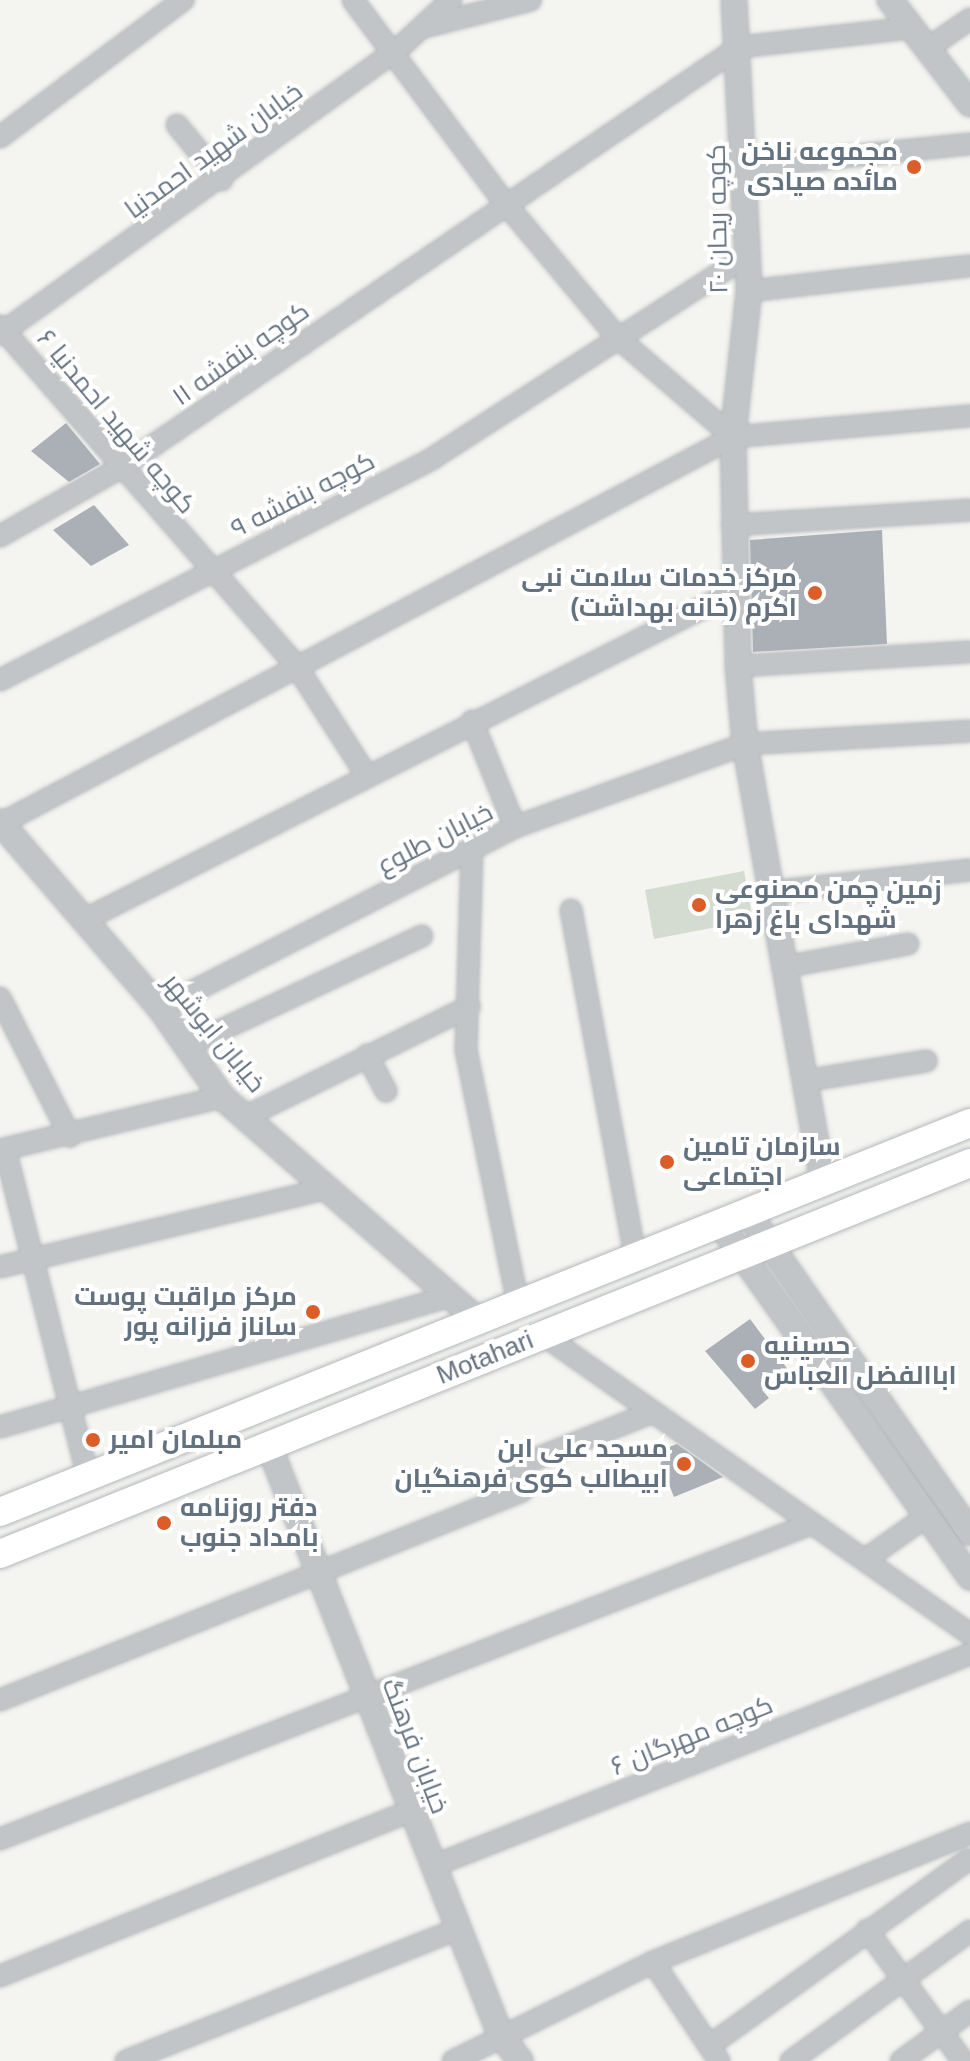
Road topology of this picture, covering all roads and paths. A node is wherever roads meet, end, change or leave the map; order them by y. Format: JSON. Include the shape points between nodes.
{"nodes":[{"id":1,"x":183,"y":0,"type":"edge"},
{"id":2,"x":353,"y":0,"type":"edge"},
{"id":3,"x":451,"y":0,"type":"edge"},
{"id":4,"x":531,"y":0,"type":"edge"},
{"id":5,"x":734,"y":0,"type":"edge"},
{"id":6,"x":890,"y":0,"type":"edge"},
{"id":7,"x":970,"y":19,"type":"edge"},
{"id":8,"x":912,"y":28,"type":"junction"},
{"id":9,"x":416,"y":29,"type":"junction"},
{"id":10,"x":739,"y":47,"type":"junction"},
{"id":11,"x":928,"y":48,"type":"junction"},
{"id":12,"x":396,"y":51,"type":"junction"},
{"id":13,"x":970,"y":104,"type":"edge"},
{"id":14,"x":177,"y":125,"type":"dead end"},
{"id":15,"x":0,"y":137,"type":"edge"},
{"id":16,"x":970,"y":144,"type":"edge"},
{"id":17,"x":746,"y":167,"type":"junction"},
{"id":18,"x":222,"y":180,"type":"junction"},
{"id":19,"x":505,"y":203,"type":"junction"},
{"id":20,"x":749,"y":254,"type":"junction"},
{"id":21,"x":970,"y":266,"type":"edge"},
{"id":22,"x":749,"y":291,"type":"junction"},
{"id":23,"x":1,"y":330,"type":"edge"},
{"id":24,"x":618,"y":338,"type":"junction"},
{"id":25,"x":970,"y":416,"type":"edge"},
{"id":26,"x":733,"y":437,"type":"junction"},
{"id":27,"x":120,"y":468,"type":"junction"},
{"id":28,"x":970,"y":510,"type":"edge"},
{"id":29,"x":732,"y":525,"type":"junction"},
{"id":30,"x":0,"y":536,"type":"edge"},
{"id":31,"x":210,"y":572,"type":"junction"},
{"id":32,"x":734,"y":592,"type":"junction"},
{"id":33,"x":970,"y":652,"type":"edge"},
{"id":34,"x":738,"y":666,"type":"junction"},
{"id":35,"x":297,"y":667,"type":"junction"},
{"id":36,"x":0,"y":680,"type":"edge"},
{"id":37,"x":472,"y":721,"type":"junction"},
{"id":38,"x":970,"y":731,"type":"edge"},
{"id":39,"x":745,"y":744,"type":"junction"},
{"id":40,"x":365,"y":773,"type":"junction"},
{"id":41,"x":0,"y":823,"type":"edge"},
{"id":42,"x":515,"y":827,"type":"junction"},
{"id":43,"x":472,"y":849,"type":"junction"},
{"id":44,"x":970,"y":870,"type":"edge"},
{"id":45,"x":770,"y":892,"type":"junction"},
{"id":46,"x":571,"y":910,"type":"dead end"},
{"id":47,"x":84,"y":920,"type":"junction"},
{"id":48,"x":422,"y":936,"type":"dead end"},
{"id":49,"x":908,"y":944,"type":"dead end"},
{"id":50,"x":784,"y":967,"type":"junction"},
{"id":51,"x":0,"y":998,"type":"edge"},
{"id":52,"x":469,"y":1007,"type":"junction"},
{"id":53,"x":160,"y":1008,"type":"junction"},
{"id":54,"x":189,"y":1045,"type":"junction"},
{"id":55,"x":367,"y":1055,"type":"junction"},
{"id":56,"x":926,"y":1061,"type":"dead end"},
{"id":57,"x":804,"y":1081,"type":"junction"},
{"id":58,"x":386,"y":1091,"type":"dead end"},
{"id":59,"x":222,"y":1097,"type":"junction"},
{"id":60,"x":245,"y":1117,"type":"junction"},
{"id":61,"x":970,"y":1123,"type":"edge"},
{"id":62,"x":70,"y":1136,"type":"junction"},
{"id":63,"x":2,"y":1149,"type":"edge"},
{"id":64,"x":970,"y":1163,"type":"edge"},
{"id":65,"x":823,"y":1181,"type":"junction"},
{"id":66,"x":321,"y":1190,"type":"junction"},
{"id":67,"x":748,"y":1213,"type":"junction"},
{"id":68,"x":720,"y":1224,"type":"junction"},
{"id":69,"x":766,"y":1243,"type":"junction"},
{"id":70,"x":738,"y":1254,"type":"junction"},
{"id":71,"x":635,"y":1257,"type":"junction"},
{"id":72,"x":28,"y":1260,"type":"junction"},
{"id":73,"x":0,"y":1267,"type":"edge"},
{"id":74,"x":448,"y":1297,"type":"junction"},
{"id":75,"x":518,"y":1304,"type":"junction"},
{"id":76,"x":478,"y":1320,"type":"junction"},
{"id":77,"x":542,"y":1334,"type":"junction"},
{"id":78,"x":69,"y":1408,"type":"junction"},
{"id":79,"x":653,"y":1412,"type":"junction"},
{"id":80,"x":0,"y":1427,"type":"edge"},
{"id":81,"x":907,"y":1443,"type":"junction"},
{"id":82,"x":269,"y":1446,"type":"junction"},
{"id":83,"x":885,"y":1458,"type":"junction"},
{"id":84,"x":88,"y":1476,"type":"junction"},
{"id":85,"x":0,"y":1512,"type":"edge"},
{"id":86,"x":927,"y":1516,"type":"junction"},
{"id":87,"x":966,"y":1521,"type":"edge"},
{"id":88,"x":811,"y":1524,"type":"junction"},
{"id":89,"x":0,"y":1554,"type":"edge"},
{"id":90,"x":866,"y":1559,"type":"junction"},
{"id":91,"x":318,"y":1573,"type":"junction"},
{"id":92,"x":970,"y":1577,"type":"edge"},
{"id":93,"x":970,"y":1634,"type":"edge"},
{"id":94,"x":970,"y":1654,"type":"edge"},
{"id":95,"x":366,"y":1699,"type":"junction"},
{"id":96,"x":0,"y":1700,"type":"edge"},
{"id":97,"x":410,"y":1811,"type":"junction"},
{"id":98,"x":962,"y":1837,"type":"edge"},
{"id":99,"x":0,"y":1839,"type":"edge"},
{"id":100,"x":969,"y":1862,"type":"edge"},
{"id":101,"x":433,"y":1866,"type":"junction"},
{"id":102,"x":458,"y":1929,"type":"junction"},
{"id":103,"x":867,"y":1930,"type":"junction"},
{"id":104,"x":970,"y":1931,"type":"edge"},
{"id":105,"x":653,"y":1962,"type":"junction"},
{"id":106,"x":0,"y":1976,"type":"edge"},
{"id":107,"x":903,"y":1980,"type":"junction"},
{"id":108,"x":970,"y":2011,"type":"edge"},
{"id":109,"x":941,"y":2032,"type":"junction"},
{"id":110,"x":500,"y":2034,"type":"junction"},
{"id":111,"x":714,"y":2053,"type":"edge"},
{"id":112,"x":126,"y":2061,"type":"edge"},
{"id":113,"x":453,"y":2061,"type":"edge"},
{"id":114,"x":520,"y":2061,"type":"edge"},
{"id":115,"x":791,"y":2061,"type":"edge"},
{"id":116,"x":901,"y":2061,"type":"edge"},
{"id":117,"x":963,"y":2061,"type":"edge"}],
"edges":[{"from":1,"to":15,"type":"street"},
{"from":2,"to":12,"type":"street"},
{"from":3,"to":9,"type":"street","name":"خیابان شهید احمدنیا"},
{"from":4,"to":9,"type":"street"},
{"from":5,"to":10,"type":"street","name":"کوچه ریحان ۲۰"},
{"from":6,"to":8,"type":"street"},
{"from":7,"to":11,"type":"street"},
{"from":8,"to":10,"type":"street"},
{"from":8,"to":11,"type":"street"},
{"from":9,"to":12,"type":"street","name":"خیابان شهید احمدنیا"},
{"from":10,"to":17,"type":"street","name":"کوچه ریحان ۲۰"},
{"from":10,"to":19,"type":"street","name":"کوچه بنفشه ۱۱"},
{"from":11,"to":13,"type":"street"},
{"from":12,"to":18,"type":"street","name":"خیابان شهید احمدنیا"},
{"from":12,"to":19,"type":"street"},
{"from":14,"to":18,"type":"street"},
{"from":16,"to":17,"type":"street"},
{"from":17,"to":20,"type":"street","name":"کوچه ریحان ۲۰"},
{"from":18,"to":23,"type":"street","name":"خیابان شهید احمدنیا"},
{"from":19,"to":24,"type":"street"},
{"from":19,"to":27,"type":"street","name":"کوچه بنفشه ۱۱"},
{"from":20,"to":22,"type":"street","name":"کوچه ریحان ۲۰"},
{"from":20,"to":24,"type":"street","name":"کوچه بنفشه ۹"},
{"from":21,"to":22,"type":"street"},
{"from":22,"to":26,"type":"street","name":"کوچه ریحان ۲۰"},
{"from":23,"to":27,"type":"street","name":"کوچه شهید احمدنیا ۶"},
{"from":24,"to":26,"type":"street"},
{"from":24,"to":31,"type":"street","name":"کوچه بنفشه ۹","via":[[433,458]]},
{"from":25,"to":26,"type":"street"},
{"from":26,"to":29,"type":"street","name":"کوچه ریحان ۲۰"},
{"from":26,"to":35,"type":"street"},
{"from":27,"to":30,"type":"street","name":"کوچه بنفشه ۱۱"},
{"from":27,"to":31,"type":"street","name":"کوچه شهید احمدنیا ۶"},
{"from":28,"to":29,"type":"street"},
{"from":29,"to":32,"type":"street","name":"کوچه ریحان ۲۰"},
{"from":31,"to":35,"type":"street","name":"کوچه شهید احمدنیا ۶"},
{"from":31,"to":36,"type":"street","name":"کوچه بنفشه ۹"},
{"from":32,"to":34,"type":"street","name":"کوچه ریحان ۲۰"},
{"from":32,"to":37,"type":"street"},
{"from":33,"to":34,"type":"street"},
{"from":34,"to":39,"type":"street","name":"کوچه ریحان ۲۰"},
{"from":35,"to":40,"type":"street","name":"کوچه شهید احمدنیا ۶"},
{"from":35,"to":41,"type":"street"},
{"from":37,"to":40,"type":"street"},
{"from":37,"to":42,"type":"street"},
{"from":38,"to":39,"type":"street","name":"خیابان طلوع"},
{"from":39,"to":42,"type":"street","name":"خیابان طلوع"},
{"from":39,"to":45,"type":"street","name":"کوچه ریحان ۲۰"},
{"from":40,"to":47,"type":"street"},
{"from":41,"to":47,"type":"street","name":"خیابان ابوشهر"},
{"from":42,"to":43,"type":"street","name":"خیابان طلوع"},
{"from":43,"to":52,"type":"street"},
{"from":43,"to":53,"type":"street","name":"خیابان طلوع"},
{"from":44,"to":45,"type":"street"},
{"from":45,"to":50,"type":"street","name":"کوچه ریحان ۲۰"},
{"from":46,"to":71,"type":"street"},
{"from":47,"to":53,"type":"street","name":"خیابان ابوشهر"},
{"from":48,"to":54,"type":"street"},
{"from":49,"to":50,"type":"street"},
{"from":50,"to":57,"type":"street","name":"کوچه ریحان ۲۰"},
{"from":51,"to":62,"type":"street"},
{"from":52,"to":55,"type":"street"},
{"from":52,"to":75,"type":"street","via":[[466,1050]]},
{"from":53,"to":54,"type":"street","name":"خیابان ابوشهر"},
{"from":54,"to":59,"type":"street","name":"خیابان ابوشهر"},
{"from":55,"to":58,"type":"street"},
{"from":55,"to":60,"type":"street"},
{"from":56,"to":57,"type":"street"},
{"from":57,"to":65,"type":"street","name":"کوچه ریحان ۲۰"},
{"from":59,"to":60,"type":"street","name":"خیابان ابوشهر"},
{"from":59,"to":62,"type":"street"},
{"from":60,"to":66,"type":"street","name":"خیابان ابوشهر"},
{"from":61,"to":65,"type":"main road","name":"Motahari"},
{"from":62,"to":63,"type":"street"},
{"from":63,"to":72,"type":"street"},
{"from":64,"to":69,"type":"main road","name":"Motahari"},
{"from":65,"to":67,"type":"main road","name":"Motahari"},
{"from":66,"to":72,"type":"street"},
{"from":66,"to":74,"type":"street","name":"خیابان ابوشهر"},
{"from":67,"to":68,"type":"main road","name":"Motahari"},
{"from":67,"to":69,"type":"street"},
{"from":68,"to":70,"type":"street"},
{"from":68,"to":71,"type":"main road","name":"Motahari"},
{"from":69,"to":70,"type":"main road","name":"Motahari"},
{"from":69,"to":81,"type":"street"},
{"from":70,"to":77,"type":"main road","name":"Motahari"},
{"from":70,"to":83,"type":"street"},
{"from":71,"to":75,"type":"main road","name":"Motahari"},
{"from":72,"to":73,"type":"street"},
{"from":72,"to":78,"type":"street"},
{"from":74,"to":76,"type":"street","name":"خیابان ابوشهر"},
{"from":74,"to":78,"type":"street"},
{"from":75,"to":76,"type":"main road","name":"Motahari"},
{"from":76,"to":84,"type":"main road","name":"Motahari"},
{"from":77,"to":79,"type":"street"},
{"from":77,"to":82,"type":"main road","name":"Motahari"},
{"from":78,"to":80,"type":"street"},
{"from":78,"to":84,"type":"street"},
{"from":79,"to":88,"type":"street"},
{"from":79,"to":91,"type":"street","via":[[513,1468],[522,1491]]},
{"from":81,"to":83,"type":"street"},
{"from":81,"to":87,"type":"street"},
{"from":82,"to":89,"type":"main road","name":"Motahari"},
{"from":82,"to":91,"type":"street","name":"خیابان فرهنگ"},
{"from":83,"to":86,"type":"street"},
{"from":84,"to":85,"type":"main road","name":"Motahari"},
{"from":86,"to":90,"type":"street"},
{"from":86,"to":92,"type":"street"},
{"from":88,"to":90,"type":"street"},
{"from":88,"to":95,"type":"street"},
{"from":90,"to":93,"type":"street"},
{"from":91,"to":95,"type":"street","name":"خیابان فرهنگ"},
{"from":91,"to":96,"type":"street"},
{"from":94,"to":101,"type":"street","name":"کوچه مهرگان ۶"},
{"from":95,"to":97,"type":"street","name":"خیابان فرهنگ"},
{"from":95,"to":99,"type":"street"},
{"from":97,"to":101,"type":"street","name":"خیابان فرهنگ"},
{"from":97,"to":106,"type":"street"},
{"from":98,"to":100,"type":"street"},
{"from":98,"to":105,"type":"street"},
{"from":100,"to":103,"type":"street"},
{"from":101,"to":102,"type":"street","name":"خیابان فرهنگ"},
{"from":102,"to":110,"type":"street","name":"خیابان فرهنگ"},
{"from":102,"to":112,"type":"street"},
{"from":103,"to":107,"type":"street"},
{"from":103,"to":111,"type":"street"},
{"from":104,"to":107,"type":"street"},
{"from":105,"to":110,"type":"street"},
{"from":105,"to":111,"type":"street"},
{"from":107,"to":109,"type":"street"},
{"from":107,"to":115,"type":"street"},
{"from":108,"to":109,"type":"street"},
{"from":109,"to":116,"type":"street"},
{"from":109,"to":117,"type":"street"},
{"from":110,"to":113,"type":"street"},
{"from":110,"to":114,"type":"street","name":"خیابان فرهنگ"}]}
